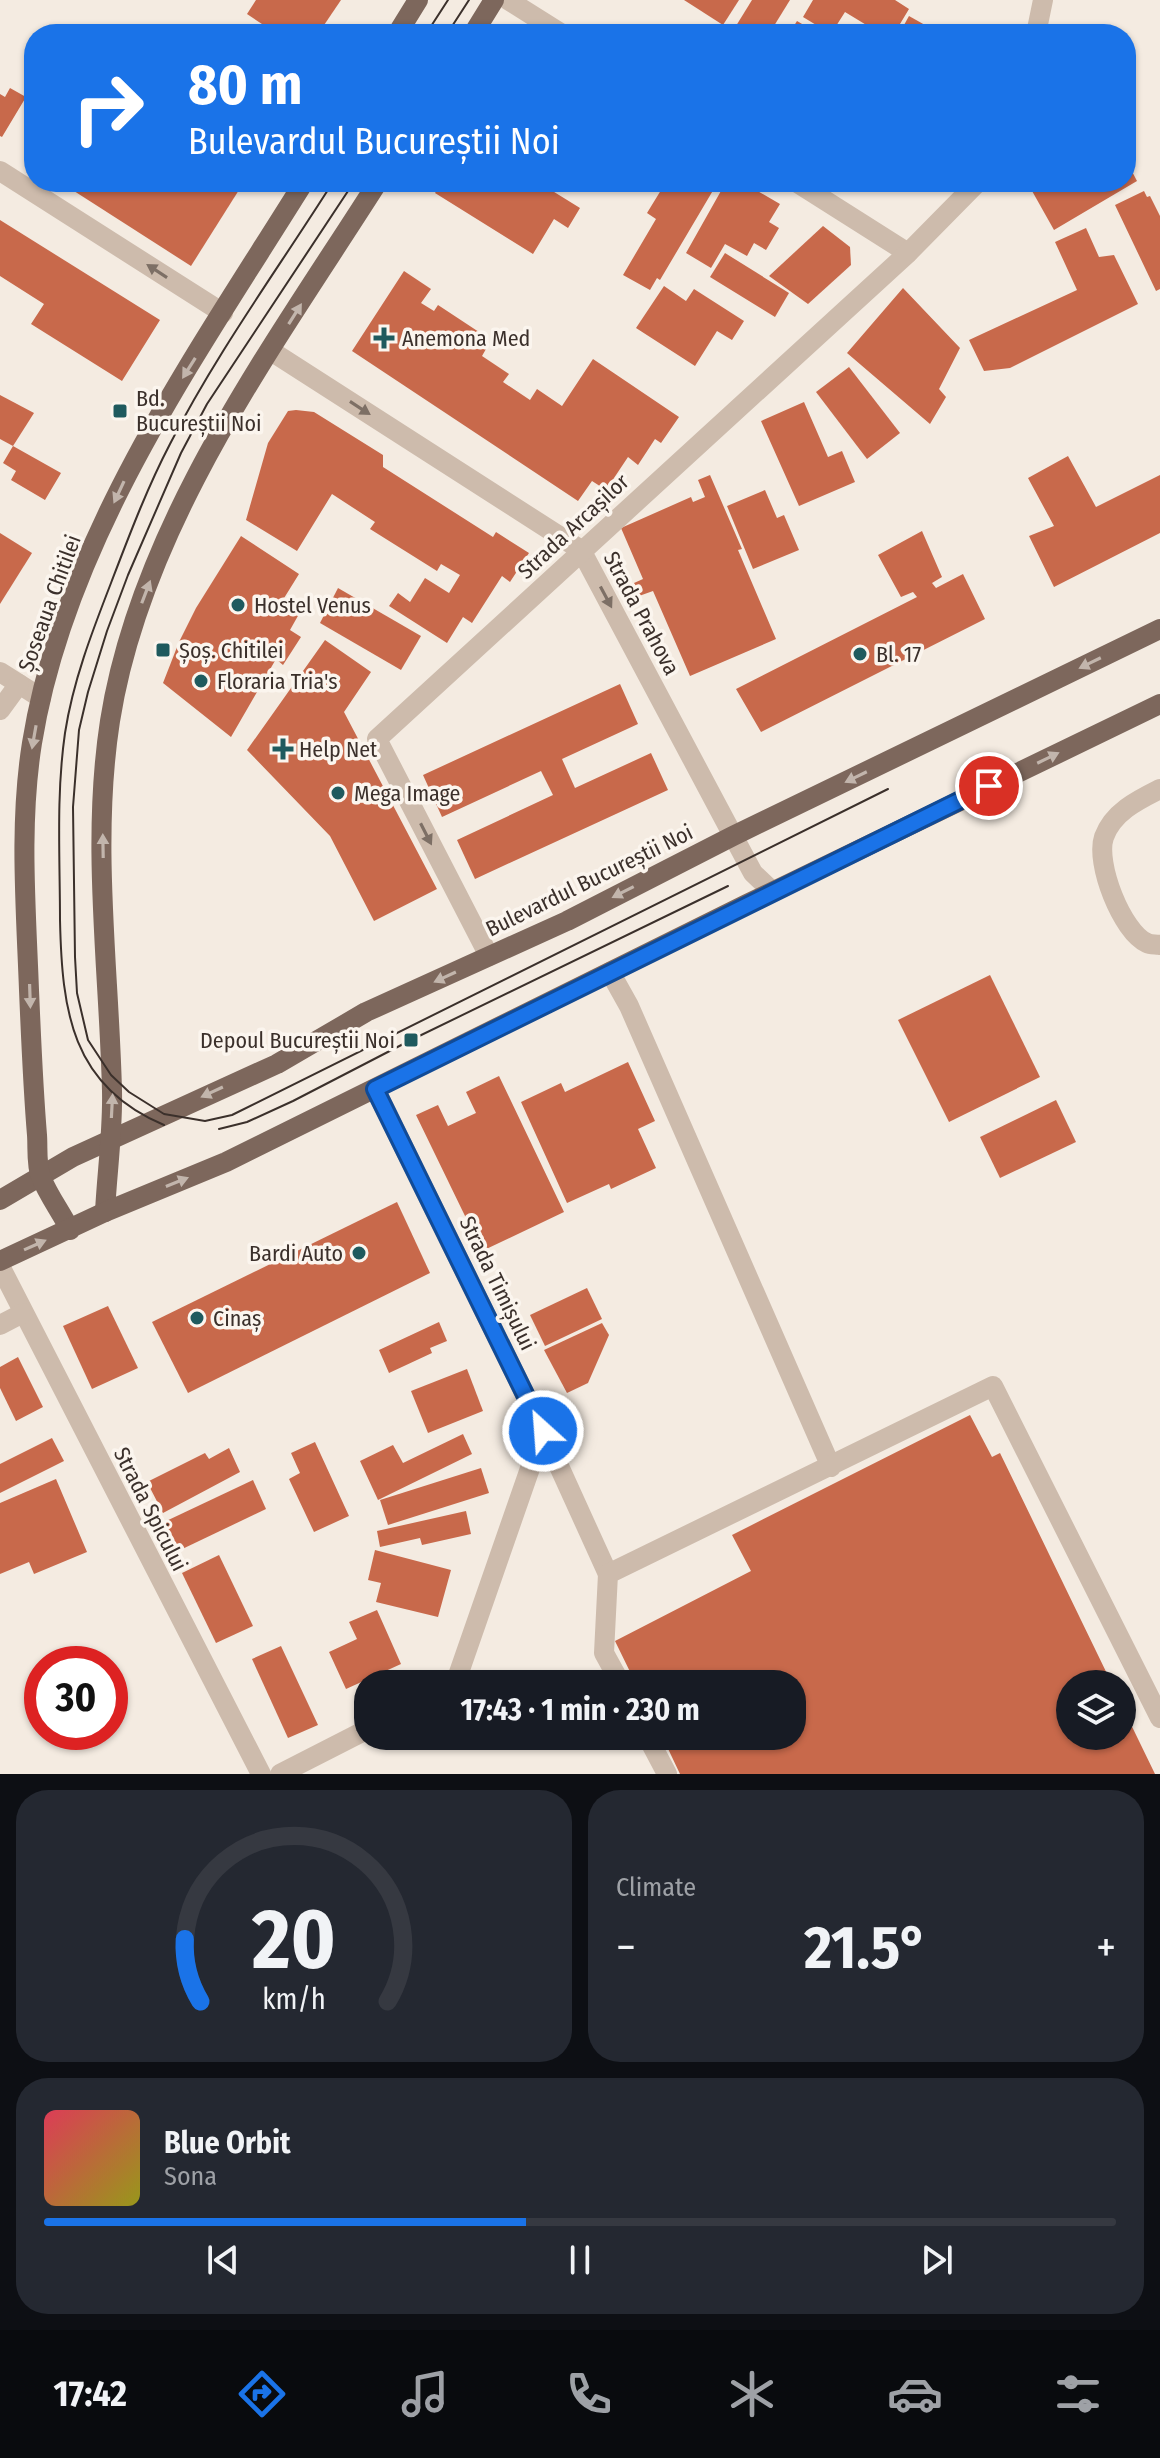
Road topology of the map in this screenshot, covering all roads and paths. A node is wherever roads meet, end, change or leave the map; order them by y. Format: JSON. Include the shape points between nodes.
{"nodes":[{"id":1,"x":418,"y":0,"type":"edge"},
{"id":2,"x":494,"y":0,"type":"edge"},
{"id":3,"x":508,"y":0,"type":"edge"},
{"id":4,"x":1043,"y":0,"type":"edge"},
{"id":5,"x":403,"y":24,"type":"edge"},
{"id":6,"x":479,"y":24,"type":"edge"},
{"id":7,"x":546,"y":24,"type":"edge"},
{"id":8,"x":1038,"y":24,"type":"edge"},
{"id":9,"x":0,"y":171,"type":"edge"},
{"id":10,"x":24,"y":186,"type":"edge"},
{"id":11,"x":33,"y":192,"type":"edge"},
{"id":12,"x":298,"y":192,"type":"edge"},
{"id":13,"x":372,"y":192,"type":"edge"},
{"id":14,"x":812,"y":192,"type":"edge"},
{"id":15,"x":968,"y":192,"type":"edge"},
{"id":16,"x":908,"y":253,"type":"junction"},
{"id":17,"x":223,"y":313,"type":"junction"},
{"id":18,"x":271,"y":351,"type":"junction"},
{"id":19,"x":581,"y":550,"type":"junction"},
{"id":20,"x":1160,"y":629,"type":"edge"},
{"id":21,"x":0,"y":672,"type":"edge"},
{"id":22,"x":19,"y":684,"type":"junction"},
{"id":23,"x":41,"y":698,"type":"junction"},
{"id":24,"x":1160,"y":704,"type":"edge"},
{"id":25,"x":0,"y":710,"type":"edge"},
{"id":26,"x":1160,"y":789,"type":"edge"},
{"id":27,"x":733,"y":836,"type":"junction"},
{"id":28,"x":772,"y":891,"type":"junction"},
{"id":29,"x":1160,"y":945,"type":"edge"},
{"id":30,"x":489,"y":956,"type":"junction"},
{"id":31,"x":610,"y":972,"type":"junction"},
{"id":32,"x":375,"y":1089,"type":"junction"},
{"id":33,"x":110,"y":1140,"type":"junction"},
{"id":34,"x":40,"y":1175,"type":"junction"},
{"id":35,"x":0,"y":1200,"type":"edge"},
{"id":36,"x":105,"y":1212,"type":"junction"},
{"id":37,"x":70,"y":1230,"type":"junction"},
{"id":38,"x":0,"y":1263,"type":"edge"},
{"id":39,"x":23,"y":1313,"type":"junction"},
{"id":40,"x":0,"y":1325,"type":"edge"},
{"id":41,"x":543,"y":1431,"type":"junction"},
{"id":42,"x":831,"y":1467,"type":"junction"},
{"id":43,"x":608,"y":1574,"type":"junction"},
{"id":44,"x":460,"y":1670,"type":"edge"},
{"id":45,"x":613,"y":1670,"type":"edge"},
{"id":46,"x":1160,"y":1718,"type":"edge"},
{"id":47,"x":354,"y":1736,"type":"edge"},
{"id":48,"x":654,"y":1750,"type":"edge"},
{"id":49,"x":261,"y":1774,"type":"edge"},
{"id":50,"x":280,"y":1774,"type":"edge"},
{"id":51,"x":667,"y":1774,"type":"edge"}],
"edges":[{"from":1,"to":5,"type":"main road"},
{"from":2,"to":6,"type":"main road"},
{"from":3,"to":7,"type":"street"},
{"from":4,"to":8,"type":"street"},
{"from":10,"to":9,"type":"street","one_way":true},
{"from":17,"to":11,"type":"street","one_way":true},
{"from":12,"to":17,"type":"main road","name":"Șoseaua Chitilei"},
{"from":18,"to":13,"type":"main road","one_way":true},
{"from":14,"to":16,"type":"street"},
{"from":15,"to":16,"type":"street","name":"Strada Arcașilor"},
{"from":16,"to":19,"type":"street","name":"Strada Arcașilor"},
{"from":17,"to":23,"type":"main road","name":"Șoseaua Chitilei","one_way":true,"via":[[120,488],[70,609]]},
{"from":18,"to":19,"type":"street","name":"Strada Prahova","one_way":true},
{"from":33,"to":18,"type":"main road","one_way":true,"via":[[103,807],[119,675],[141,605],[180,513]]},
{"from":19,"to":27,"type":"street","name":"Strada Prahova","one_way":true},
{"from":19,"to":30,"type":"street","name":"Strada Arcașilor","one_way":true,"via":[[377,739]]},
{"from":20,"to":27,"type":"main road","name":"Bulevardul Bucureștii Noi","one_way":true},
{"from":21,"to":22,"type":"street"},
{"from":22,"to":23,"type":"street"},
{"from":22,"to":25,"type":"street","name":"Șoseaua Chitilei"},
{"from":23,"to":34,"type":"main road","name":"Șoseaua Chitilei","one_way":true,"via":[[24,844]]},
{"from":28,"to":24,"type":"main road","one_way":true},
{"from":26,"to":29,"type":"street","via":[[1118,815],[1100,851],[1106,879],[1131,928],[1147,943]]},
{"from":27,"to":28,"type":"street","name":"Strada Prahova","via":[[753,873]]},
{"from":27,"to":30,"type":"main road","name":"Bulevardul Bucureștii Noi","one_way":true},
{"from":28,"to":31,"type":"main road"},
{"from":30,"to":33,"type":"main road","name":"Bulevardul Bucureștii Noi","one_way":true,"via":[[366,1012],[277,1064]]},
{"from":31,"to":32,"type":"main road"},
{"from":31,"to":42,"type":"street"},
{"from":36,"to":32,"type":"main road","one_way":true,"via":[[226,1162]]},
{"from":32,"to":41,"type":"street","name":"Strada Timișului"},
{"from":33,"to":34,"type":"main road","name":"Bulevardul Bucureștii Noi"},
{"from":33,"to":36,"type":"main road"},
{"from":34,"to":35,"type":"main road","name":"Bulevardul Bucureștii Noi"},
{"from":34,"to":37,"type":"main road","name":"Șoseaua Chitilei"},
{"from":36,"to":37,"type":"main road"},
{"from":38,"to":37,"type":"main road","one_way":true},
{"from":38,"to":39,"type":"street","name":"Strada Spicului"},
{"from":39,"to":40,"type":"street"},
{"from":39,"to":49,"type":"street","name":"Strada Spicului"},
{"from":41,"to":43,"type":"street","name":"Strada Timișului"},
{"from":41,"to":44,"type":"street"},
{"from":42,"to":43,"type":"street"},
{"from":42,"to":46,"type":"street","via":[[993,1386]]},
{"from":43,"to":45,"type":"street","via":[[604,1653]]},
{"from":47,"to":50,"type":"street"},
{"from":48,"to":51,"type":"street"}]}
